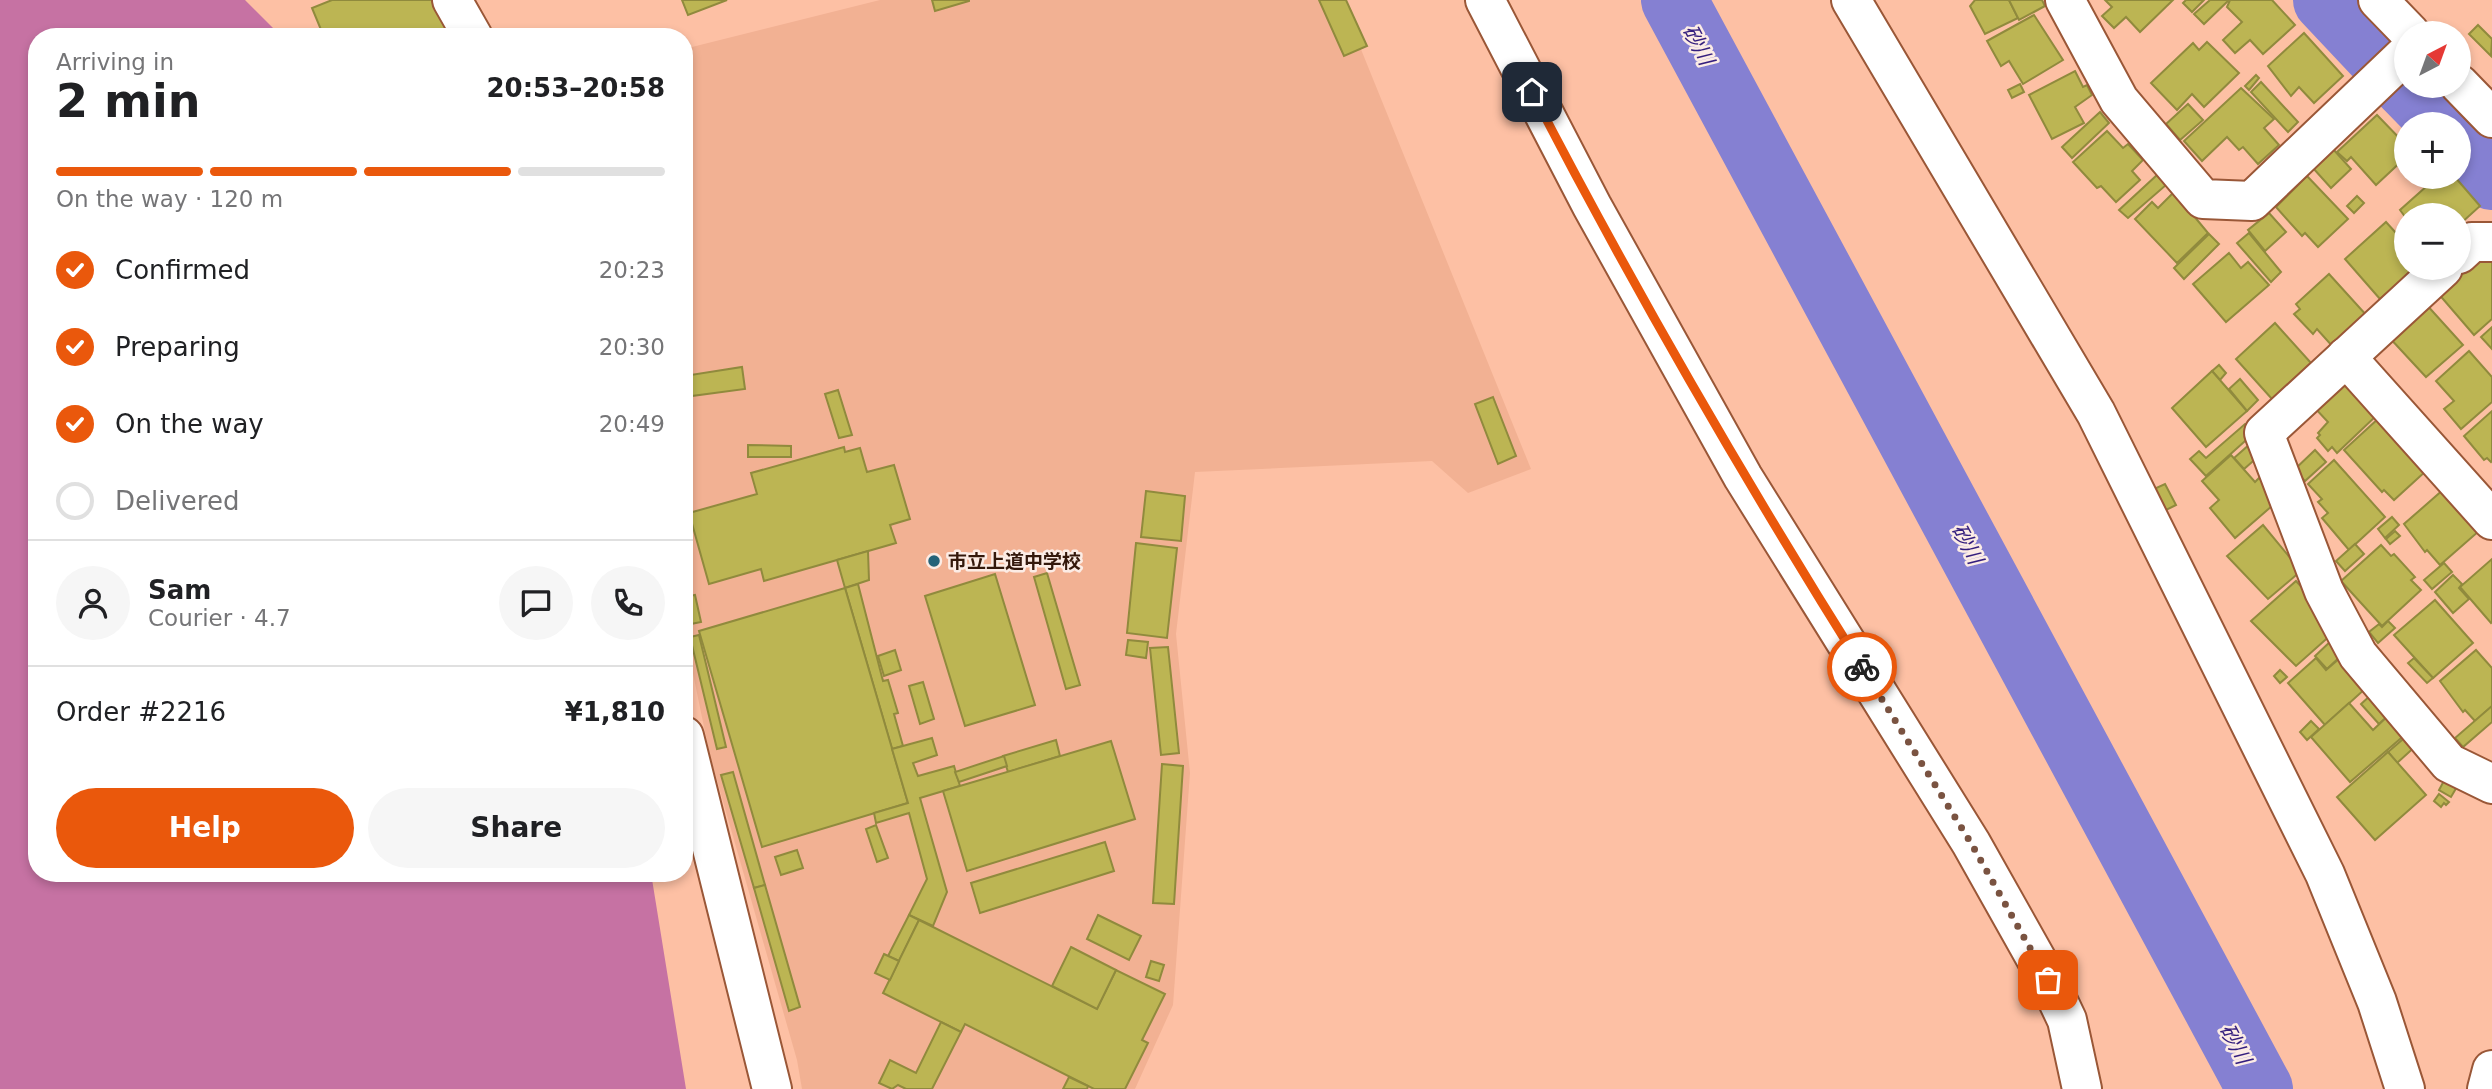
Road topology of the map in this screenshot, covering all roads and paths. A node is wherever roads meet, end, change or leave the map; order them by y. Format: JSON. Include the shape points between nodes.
{"nodes":[{"id":1,"x":453,"y":0,"type":"edge"},
{"id":2,"x":1485,"y":0,"type":"edge"},
{"id":3,"x":1852,"y":0,"type":"edge"},
{"id":4,"x":2066,"y":0,"type":"edge"},
{"id":5,"x":2378,"y":0,"type":"edge"},
{"id":6,"x":2398,"y":21,"type":"edge"},
{"id":7,"x":468,"y":28,"type":"edge"},
{"id":8,"x":2394,"y":65,"type":"edge"},
{"id":9,"x":2471,"y":96,"type":"edge"},
{"id":10,"x":2492,"y":118,"type":"edge"},
{"id":11,"x":2471,"y":243,"type":"edge"},
{"id":12,"x":2492,"y":243,"type":"edge"},
{"id":13,"x":2430,"y":280,"type":"edge"},
{"id":14,"x":2346,"y":357,"type":"junction"},
{"id":15,"x":2492,"y":520,"type":"edge"},
{"id":16,"x":693,"y":772,"type":"edge"},
{"id":17,"x":2492,"y":783,"type":"edge"},
{"id":18,"x":2492,"y":1070,"type":"edge"},
{"id":19,"x":772,"y":1089,"type":"edge"},
{"id":20,"x":2082,"y":1089,"type":"edge"},
{"id":21,"x":2405,"y":1089,"type":"edge"},
{"id":22,"x":2487,"y":1089,"type":"edge"}],
"edges":[{"from":1,"to":7,"type":"street"},
{"from":2,"to":20,"type":"street","via":[[1592,206],[1743,477],[1971,843],[2048,980],[2067,1020]]},
{"from":3,"to":21,"type":"street","via":[[2096,413],[2325,874],[2377,1002]]},
{"from":4,"to":8,"type":"street","via":[[2119,100],[2203,199],[2252,201]]},
{"from":5,"to":6,"type":"street"},
{"from":9,"to":10,"type":"street"},
{"from":11,"to":12,"type":"street"},
{"from":13,"to":14,"type":"street"},
{"from":14,"to":15,"type":"street"},
{"from":14,"to":17,"type":"street","via":[[2264,433],[2324,592],[2358,655],[2449,763]]},
{"from":16,"to":19,"type":"street"},
{"from":18,"to":22,"type":"street"}]}
